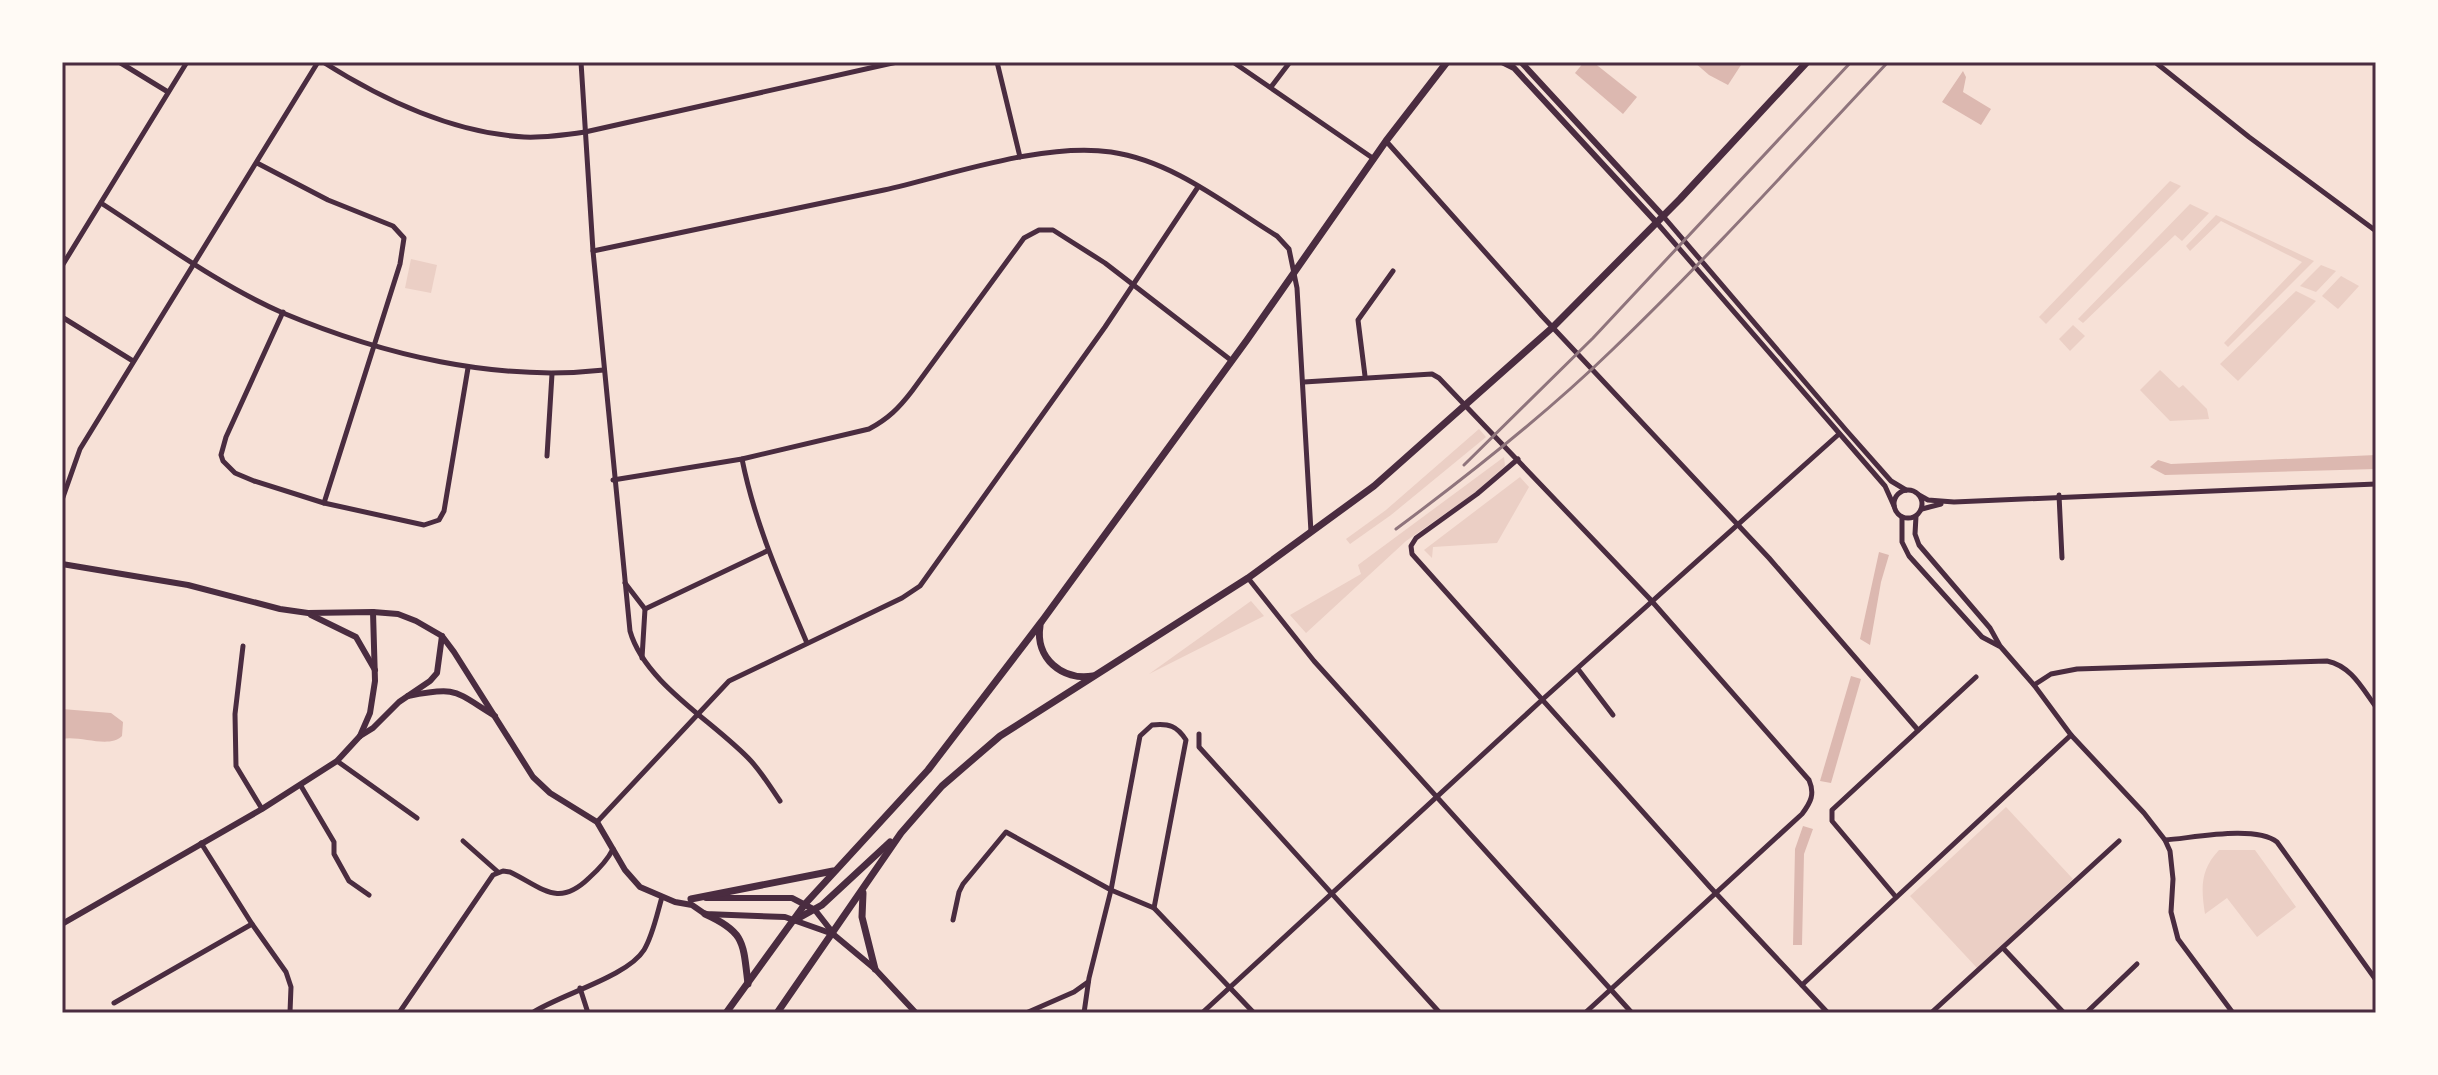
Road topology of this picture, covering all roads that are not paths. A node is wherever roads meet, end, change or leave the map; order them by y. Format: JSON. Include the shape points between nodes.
{"nodes":[{"id":1,"x":119,"y":62,"type":"edge"},
{"id":2,"x":187,"y":62,"type":"edge"},
{"id":3,"x":320,"y":62,"type":"edge"},
{"id":4,"x":581,"y":62,"type":"edge"},
{"id":5,"x":897,"y":62,"type":"edge"},
{"id":6,"x":997,"y":62,"type":"edge"},
{"id":7,"x":1233,"y":62,"type":"edge"},
{"id":8,"x":1290,"y":62,"type":"edge"},
{"id":9,"x":1447,"y":62,"type":"edge"},
{"id":10,"x":1502,"y":62,"type":"edge"},
{"id":11,"x":1521,"y":62,"type":"edge"},
{"id":12,"x":1807,"y":62,"type":"edge"},
{"id":13,"x":2155,"y":62,"type":"edge"},
{"id":14,"x":1271,"y":87,"type":"junction"},
{"id":15,"x":168,"y":92,"type":"junction"},
{"id":16,"x":585,"y":132,"type":"junction"},
{"id":17,"x":1386,"y":141,"type":"junction"},
{"id":18,"x":1020,"y":157,"type":"junction"},
{"id":19,"x":1374,"y":159,"type":"junction"},
{"id":20,"x":257,"y":163,"type":"junction"},
{"id":21,"x":1198,"y":187,"type":"junction"},
{"id":22,"x":101,"y":203,"type":"junction"},
{"id":23,"x":1663,"y":216,"type":"junction"},
{"id":24,"x":1657,"y":223,"type":"junction"},
{"id":25,"x":2376,"y":231,"type":"edge"},
{"id":26,"x":593,"y":251,"type":"junction"},
{"id":27,"x":194,"y":263,"type":"junction"},
{"id":28,"x":62,"y":266,"type":"edge"},
{"id":29,"x":1295,"y":269,"type":"junction"},
{"id":30,"x":1393,"y":271,"type":"dead end"},
{"id":31,"x":1133,"y":285,"type":"junction"},
{"id":32,"x":283,"y":312,"type":"junction"},
{"id":33,"x":62,"y":317,"type":"edge"},
{"id":34,"x":1553,"y":327,"type":"junction"},
{"id":35,"x":374,"y":344,"type":"junction"},
{"id":36,"x":133,"y":361,"type":"junction"},
{"id":37,"x":1232,"y":361,"type":"junction"},
{"id":38,"x":468,"y":368,"type":"junction"},
{"id":39,"x":604,"y":370,"type":"junction"},
{"id":40,"x":552,"y":374,"type":"junction"},
{"id":41,"x":1365,"y":376,"type":"junction"},
{"id":42,"x":1304,"y":382,"type":"junction"},
{"id":43,"x":1465,"y":407,"type":"junction"},
{"id":44,"x":1839,"y":434,"type":"junction"},
{"id":45,"x":547,"y":456,"type":"dead end"},
{"id":46,"x":742,"y":459,"type":"junction"},
{"id":47,"x":1518,"y":459,"type":"junction"},
{"id":48,"x":613,"y":480,"type":"junction"},
{"id":49,"x":2376,"y":484,"type":"edge"},
{"id":50,"x":1906,"y":490,"type":"junction"},
{"id":51,"x":1919,"y":495,"type":"junction"},
{"id":52,"x":2059,"y":495,"type":"junction"},
{"id":53,"x":62,"y":500,"type":"edge"},
{"id":54,"x":1954,"y":502,"type":"junction"},
{"id":55,"x":324,"y":503,"type":"junction"},
{"id":56,"x":1894,"y":506,"type":"junction"},
{"id":57,"x":1922,"y":509,"type":"junction"},
{"id":58,"x":1916,"y":516,"type":"junction"},
{"id":59,"x":1902,"y":517,"type":"junction"},
{"id":60,"x":1739,"y":526,"type":"junction"},
{"id":61,"x":1311,"y":533,"type":"junction"},
{"id":62,"x":767,"y":551,"type":"junction"},
{"id":63,"x":2062,"y":558,"type":"dead end"},
{"id":64,"x":62,"y":564,"type":"edge"},
{"id":65,"x":1248,"y":578,"type":"junction"},
{"id":66,"x":624,"y":582,"type":"junction"},
{"id":67,"x":1653,"y":603,"type":"junction"},
{"id":68,"x":645,"y":609,"type":"junction"},
{"id":69,"x":373,"y":612,"type":"junction"},
{"id":70,"x":308,"y":613,"type":"junction"},
{"id":71,"x":1042,"y":621,"type":"junction"},
{"id":72,"x":442,"y":636,"type":"junction"},
{"id":73,"x":807,"y":643,"type":"junction"},
{"id":74,"x":243,"y":646,"type":"dead end"},
{"id":75,"x":2000,"y":646,"type":"junction"},
{"id":76,"x":642,"y":658,"type":"junction"},
{"id":77,"x":1578,"y":669,"type":"junction"},
{"id":78,"x":375,"y":670,"type":"junction"},
{"id":79,"x":1099,"y":674,"type":"junction"},
{"id":80,"x":1976,"y":677,"type":"dead end"},
{"id":81,"x":2034,"y":685,"type":"junction"},
{"id":82,"x":408,"y":696,"type":"junction"},
{"id":83,"x":1543,"y":699,"type":"junction"},
{"id":84,"x":2376,"y":707,"type":"edge"},
{"id":85,"x":370,"y":713,"type":"junction"},
{"id":86,"x":698,"y":715,"type":"junction"},
{"id":87,"x":1613,"y":715,"type":"dead end"},
{"id":88,"x":498,"y":718,"type":"junction"},
{"id":89,"x":382,"y":719,"type":"junction"},
{"id":90,"x":1918,"y":730,"type":"junction"},
{"id":91,"x":1199,"y":734,"type":"dead end"},
{"id":92,"x":2071,"y":735,"type":"junction"},
{"id":93,"x":360,"y":736,"type":"junction"},
{"id":94,"x":337,"y":761,"type":"junction"},
{"id":95,"x":301,"y":786,"type":"junction"},
{"id":96,"x":1437,"y":796,"type":"junction"},
{"id":97,"x":780,"y":801,"type":"dead end"},
{"id":98,"x":262,"y":809,"type":"junction"},
{"id":99,"x":417,"y":818,"type":"dead end"},
{"id":100,"x":600,"y":819,"type":"junction"},
{"id":101,"x":901,"y":833,"type":"junction"},
{"id":102,"x":2165,"y":840,"type":"junction"},
{"id":103,"x":463,"y":841,"type":"dead end"},
{"id":104,"x":2119,"y":841,"type":"dead end"},
{"id":105,"x":201,"y":843,"type":"junction"},
{"id":106,"x":614,"y":848,"type":"junction"},
{"id":107,"x":833,"y":871,"type":"junction"},
{"id":108,"x":498,"y":872,"type":"junction"},
{"id":109,"x":864,"y":887,"type":"junction"},
{"id":110,"x":1111,"y":890,"type":"junction"},
{"id":111,"x":1715,"y":893,"type":"junction"},
{"id":112,"x":1331,"y":894,"type":"junction"},
{"id":113,"x":369,"y":895,"type":"dead end"},
{"id":114,"x":662,"y":897,"type":"junction"},
{"id":115,"x":1896,"y":897,"type":"junction"},
{"id":116,"x":691,"y":899,"type":"junction"},
{"id":117,"x":675,"y":902,"type":"junction"},
{"id":118,"x":805,"y":904,"type":"junction"},
{"id":119,"x":1154,"y":908,"type":"junction"},
{"id":120,"x":815,"y":910,"type":"junction"},
{"id":121,"x":705,"y":914,"type":"junction"},
{"id":122,"x":795,"y":920,"type":"junction"},
{"id":123,"x":953,"y":920,"type":"dead end"},
{"id":124,"x":62,"y":924,"type":"edge"},
{"id":125,"x":252,"y":924,"type":"junction"},
{"id":126,"x":833,"y":934,"type":"junction"},
{"id":127,"x":2003,"y":948,"type":"junction"},
{"id":128,"x":2137,"y":964,"type":"dead end"},
{"id":129,"x":875,"y":969,"type":"junction"},
{"id":130,"x":2376,"y":980,"type":"edge"},
{"id":131,"x":1088,"y":982,"type":"junction"},
{"id":132,"x":748,"y":984,"type":"junction"},
{"id":133,"x":1802,"y":985,"type":"junction"},
{"id":134,"x":580,"y":988,"type":"junction"},
{"id":135,"x":1230,"y":988,"type":"junction"},
{"id":136,"x":1611,"y":990,"type":"junction"},
{"id":137,"x":114,"y":1003,"type":"dead end"},
{"id":138,"x":288,"y":1013,"type":"edge"},
{"id":139,"x":399,"y":1013,"type":"edge"},
{"id":140,"x":532,"y":1013,"type":"edge"},
{"id":141,"x":588,"y":1013,"type":"edge"},
{"id":142,"x":726,"y":1013,"type":"edge"},
{"id":143,"x":777,"y":1013,"type":"edge"},
{"id":144,"x":916,"y":1013,"type":"edge"},
{"id":145,"x":1026,"y":1013,"type":"edge"},
{"id":146,"x":1084,"y":1013,"type":"edge"},
{"id":147,"x":1202,"y":1013,"type":"edge"},
{"id":148,"x":1254,"y":1013,"type":"edge"},
{"id":149,"x":1440,"y":1013,"type":"edge"},
{"id":150,"x":1585,"y":1013,"type":"edge"},
{"id":151,"x":1632,"y":1013,"type":"edge"},
{"id":152,"x":1828,"y":1013,"type":"edge"},
{"id":153,"x":1931,"y":1013,"type":"edge"},
{"id":154,"x":2064,"y":1013,"type":"edge"},
{"id":155,"x":2086,"y":1013,"type":"edge"},
{"id":156,"x":2233,"y":1013,"type":"edge"}],
"edges":[{"from":1,"to":15,"type":"street"},
{"from":2,"to":15,"type":"street"},
{"from":3,"to":16,"type":"street","via":[[370,90],[455,125],[523,137]]},
{"from":3,"to":20,"type":"street"},
{"from":4,"to":16,"type":"street"},
{"from":5,"to":16,"type":"street"},
{"from":6,"to":18,"type":"street"},
{"from":7,"to":14,"type":"street"},
{"from":8,"to":14,"type":"street"},
{"from":9,"to":17,"type":"main road"},
{"from":10,"to":24,"type":"main road","via":[[1514,68]]},
{"from":11,"to":23,"type":"main road"},
{"from":12,"to":23,"type":"main road"},
{"from":13,"to":25,"type":"street"},
{"from":14,"to":19,"type":"street"},
{"from":15,"to":22,"type":"street"},
{"from":16,"to":26,"type":"street"},
{"from":17,"to":19,"type":"main road"},
{"from":17,"to":34,"type":"street"},
{"from":18,"to":21,"type":"street","via":[[1109,152],[1170,169]]},
{"from":18,"to":26,"type":"street"},
{"from":19,"to":29,"type":"main road"},
{"from":20,"to":27,"type":"street"},
{"from":20,"to":35,"type":"street","via":[[393,226],[404,238]]},
{"from":21,"to":29,"type":"street","via":[[1277,236],[1289,249]]},
{"from":21,"to":31,"type":"street"},
{"from":22,"to":27,"type":"street"},
{"from":22,"to":28,"type":"street"},
{"from":23,"to":24,"type":"main road"},
{"from":23,"to":50,"type":"street","via":[[1862,449]]},
{"from":24,"to":34,"type":"main road"},
{"from":24,"to":44,"type":"street"},
{"from":26,"to":39,"type":"street"},
{"from":27,"to":32,"type":"street"},
{"from":27,"to":36,"type":"street"},
{"from":29,"to":37,"type":"main road"},
{"from":29,"to":42,"type":"street"},
{"from":30,"to":41,"type":"street","via":[[1358,320]]},
{"from":31,"to":37,"type":"street"},
{"from":31,"to":46,"type":"street","via":[[1053,230],[1030,233],[886,420],[869,429]]},
{"from":31,"to":73,"type":"street","via":[[920,586]]},
{"from":32,"to":35,"type":"street"},
{"from":32,"to":55,"type":"street","via":[[221,455],[228,468],[243,477]]},
{"from":33,"to":36,"type":"street"},
{"from":34,"to":43,"type":"main road"},
{"from":34,"to":60,"type":"street"},
{"from":35,"to":38,"type":"street"},
{"from":35,"to":55,"type":"street"},
{"from":36,"to":53,"type":"street","via":[[80,449]]},
{"from":37,"to":71,"type":"main road"},
{"from":38,"to":40,"type":"street"},
{"from":38,"to":55,"type":"street","via":[[441,518],[424,525]]},
{"from":39,"to":40,"type":"street"},
{"from":39,"to":48,"type":"street"},
{"from":40,"to":45,"type":"street"},
{"from":41,"to":42,"type":"street"},
{"from":41,"to":43,"type":"street","via":[[1432,374]]},
{"from":42,"to":61,"type":"street"},
{"from":43,"to":47,"type":"street"},
{"from":43,"to":61,"type":"main road"},
{"from":44,"to":56,"type":"street","via":[[1885,486]]},
{"from":44,"to":60,"type":"street"},
{"from":46,"to":48,"type":"street"},
{"from":46,"to":62,"type":"street"},
{"from":47,"to":67,"type":"street"},
{"from":47,"to":83,"type":"street","via":[[1411,546],[1419,563]]},
{"from":48,"to":66,"type":"street"},
{"from":49,"to":52,"type":"street"},
{"from":50,"to":51,"type":"street"},
{"from":50,"to":56,"type":"street"},
{"from":51,"to":54,"type":"street"},
{"from":51,"to":57,"type":"street"},
{"from":52,"to":54,"type":"street"},
{"from":52,"to":63,"type":"street"},
{"from":54,"to":57,"type":"street"},
{"from":56,"to":59,"type":"street"},
{"from":57,"to":58,"type":"street"},
{"from":58,"to":59,"type":"street"},
{"from":58,"to":75,"type":"street","via":[[1919,545]]},
{"from":59,"to":75,"type":"street","via":[[1902,542],[1909,556],[1982,637]]},
{"from":60,"to":67,"type":"street"},
{"from":60,"to":90,"type":"street"},
{"from":61,"to":65,"type":"main road"},
{"from":62,"to":68,"type":"street"},
{"from":62,"to":73,"type":"street"},
{"from":64,"to":70,"type":"main road","via":[[188,585]]},
{"from":65,"to":79,"type":"main road"},
{"from":65,"to":96,"type":"street","via":[[1314,661]]},
{"from":66,"to":68,"type":"street"},
{"from":66,"to":76,"type":"street","via":[[630,631]]},
{"from":67,"to":77,"type":"street"},
{"from":67,"to":111,"type":"street","via":[[1812,787],[1802,814]]},
{"from":68,"to":76,"type":"street"},
{"from":69,"to":70,"type":"main road"},
{"from":69,"to":72,"type":"main road","via":[[406,617]]},
{"from":69,"to":78,"type":"main road"},
{"from":70,"to":78,"type":"main road","via":[[356,637]]},
{"from":71,"to":79,"type":"main road","via":[[1040,645],[1053,666],[1075,677]]},
{"from":71,"to":107,"type":"main road","via":[[928,770]]},
{"from":72,"to":82,"type":"main road","via":[[437,673]]},
{"from":72,"to":88,"type":"main road"},
{"from":73,"to":86,"type":"street","via":[[729,681]]},
{"from":74,"to":98,"type":"street","via":[[235,714],[236,766]]},
{"from":75,"to":81,"type":"street"},
{"from":76,"to":86,"type":"street"},
{"from":77,"to":83,"type":"street"},
{"from":77,"to":87,"type":"street"},
{"from":78,"to":85,"type":"main road"},
{"from":79,"to":101,"type":"main road","via":[[1000,736],[942,786]]},
{"from":80,"to":90,"type":"street"},
{"from":81,"to":84,"type":"street","via":[[2051,674],[2077,669],[2327,661],[2351,673]]},
{"from":81,"to":92,"type":"street"},
{"from":82,"to":88,"type":"main road","via":[[447,689]]},
{"from":82,"to":89,"type":"main road"},
{"from":83,"to":96,"type":"street"},
{"from":83,"to":111,"type":"street"},
{"from":85,"to":89,"type":"main road","via":[[374,723]]},
{"from":85,"to":93,"type":"main road"},
{"from":86,"to":97,"type":"street","via":[[750,761]]},
{"from":86,"to":100,"type":"street"},
{"from":88,"to":100,"type":"main road","via":[[537,782]]},
{"from":89,"to":93,"type":"main road"},
{"from":90,"to":115,"type":"street","via":[[1830,816]]},
{"from":91,"to":112,"type":"street","via":[[1199,747]]},
{"from":92,"to":102,"type":"street"},
{"from":92,"to":115,"type":"street"},
{"from":93,"to":94,"type":"main road"},
{"from":94,"to":95,"type":"main road"},
{"from":94,"to":99,"type":"street"},
{"from":95,"to":98,"type":"main road"},
{"from":95,"to":113,"type":"street","via":[[334,842],[334,854],[349,881]]},
{"from":96,"to":112,"type":"street"},
{"from":96,"to":136,"type":"street"},
{"from":98,"to":105,"type":"main road"},
{"from":100,"to":106,"type":"main road"},
{"from":101,"to":109,"type":"main road"},
{"from":101,"to":120,"type":"main road"},
{"from":102,"to":130,"type":"street","via":[[2269,836]]},
{"from":102,"to":156,"type":"street","via":[[2178,939]]},
{"from":103,"to":108,"type":"street"},
{"from":104,"to":127,"type":"street"},
{"from":105,"to":124,"type":"main road"},
{"from":105,"to":125,"type":"street"},
{"from":106,"to":108,"type":"street","via":[[607,861],[569,894],[555,894],[510,872]]},
{"from":106,"to":114,"type":"main road","via":[[635,882]]},
{"from":107,"to":116,"type":"main road"},
{"from":107,"to":118,"type":"main road"},
{"from":108,"to":139,"type":"street"},
{"from":109,"to":126,"type":"main road"},
{"from":109,"to":129,"type":"main road","via":[[862,917]]},
{"from":110,"to":119,"type":"street"},
{"from":110,"to":119,"type":"street","via":[[1140,736],[1152,725],[1166,723],[1186,740]]},
{"from":110,"to":123,"type":"street","via":[[1004,832],[963,884]]},
{"from":110,"to":131,"type":"street"},
{"from":111,"to":133,"type":"street"},
{"from":111,"to":136,"type":"street"},
{"from":112,"to":135,"type":"street"},
{"from":112,"to":149,"type":"street"},
{"from":114,"to":117,"type":"main road"},
{"from":114,"to":134,"type":"street","via":[[642,953],[627,967]]},
{"from":115,"to":133,"type":"street"},
{"from":116,"to":117,"type":"main road"},
{"from":116,"to":118,"type":"main road","via":[[776,897]]},
{"from":117,"to":121,"type":"main road"},
{"from":118,"to":120,"type":"main road"},
{"from":118,"to":122,"type":"main road"},
{"from":119,"to":135,"type":"street"},
{"from":120,"to":122,"type":"main road"},
{"from":120,"to":126,"type":"main road"},
{"from":121,"to":122,"type":"main road"},
{"from":121,"to":132,"type":"main road","via":[[737,933]]},
{"from":122,"to":126,"type":"main road"},
{"from":122,"to":132,"type":"main road"},
{"from":125,"to":137,"type":"street"},
{"from":125,"to":138,"type":"street","via":[[289,979]]},
{"from":126,"to":129,"type":"main road"},
{"from":126,"to":143,"type":"main road"},
{"from":127,"to":153,"type":"street"},
{"from":127,"to":154,"type":"street"},
{"from":128,"to":155,"type":"street"},
{"from":129,"to":144,"type":"main road"},
{"from":131,"to":145,"type":"street"},
{"from":131,"to":146,"type":"street"},
{"from":132,"to":142,"type":"main road"},
{"from":133,"to":152,"type":"street"},
{"from":134,"to":140,"type":"street"},
{"from":134,"to":141,"type":"street"},
{"from":135,"to":147,"type":"street"},
{"from":135,"to":148,"type":"street"},
{"from":136,"to":150,"type":"street"},
{"from":136,"to":151,"type":"street"}]}
